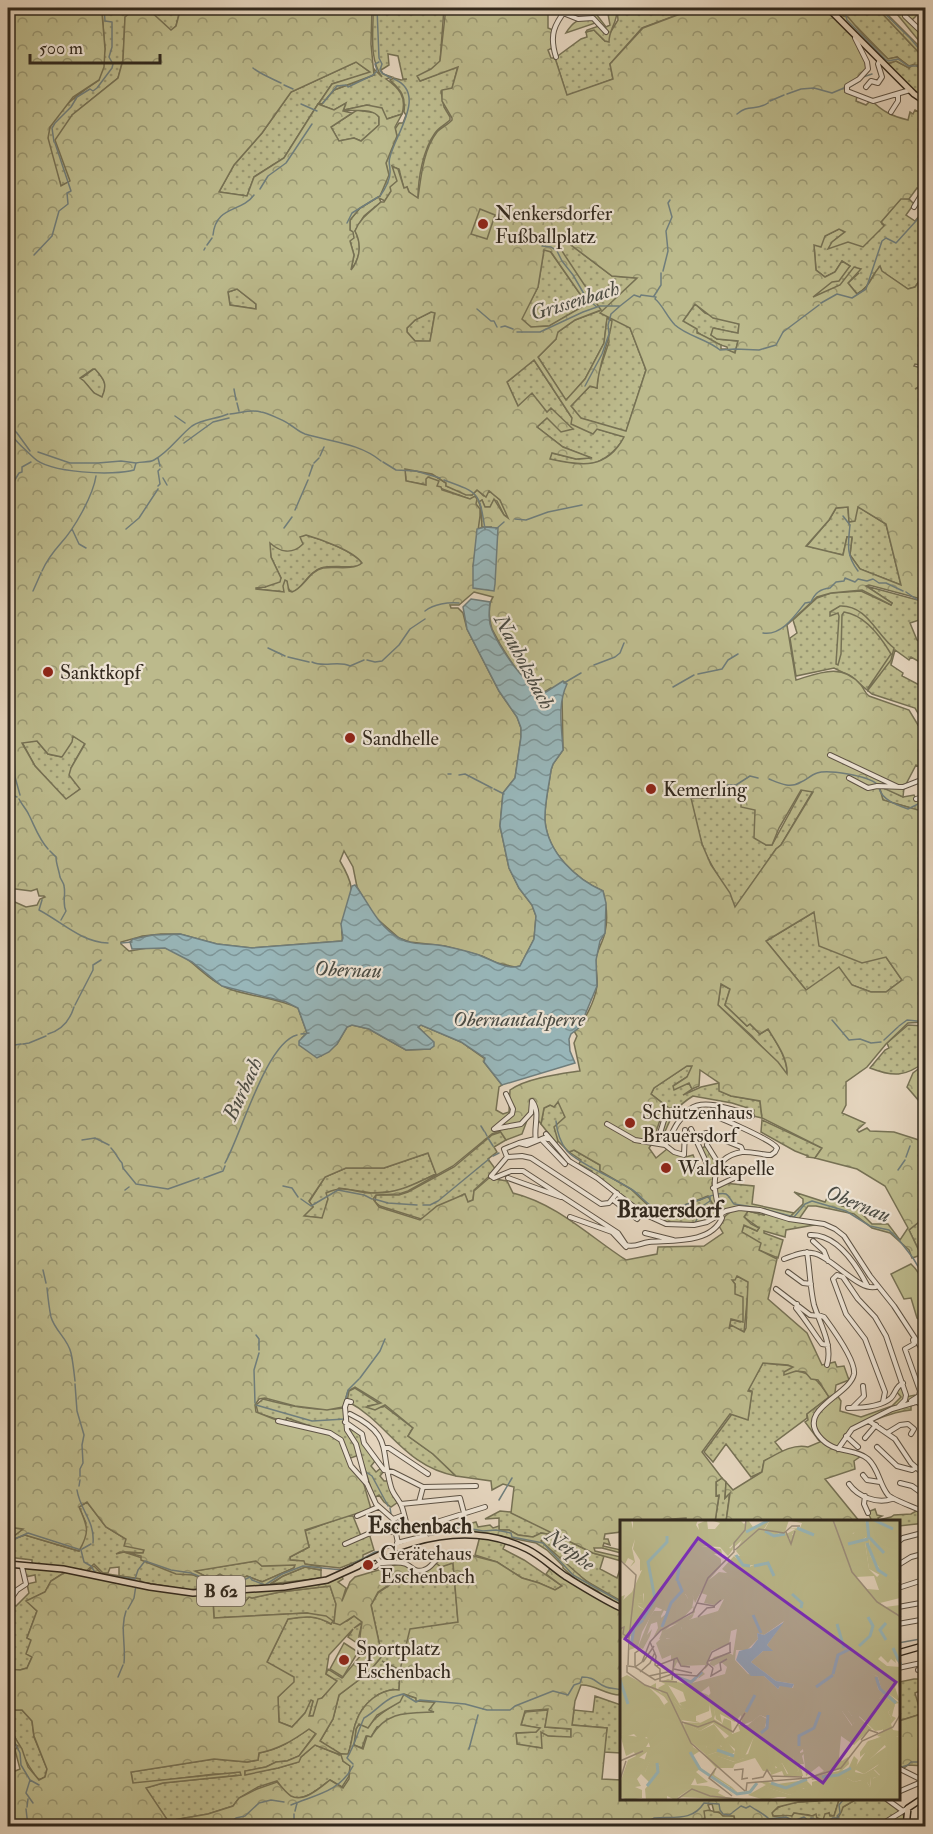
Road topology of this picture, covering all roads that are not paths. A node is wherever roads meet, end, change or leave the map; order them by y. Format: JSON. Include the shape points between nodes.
{"nodes":[{"id":1,"x":567,"y":8,"type":"edge"},
{"id":2,"x":828,"y":8,"type":"edge"},
{"id":3,"x":563,"y":13,"type":"junction"},
{"id":4,"x":905,"y":16,"type":"dead end"},
{"id":5,"x":606,"y":32,"type":"dead end"},
{"id":6,"x":856,"y":36,"type":"junction"},
{"id":7,"x":926,"y":36,"type":"edge"},
{"id":8,"x":556,"y":57,"type":"dead end"},
{"id":9,"x":880,"y":60,"type":"junction"},
{"id":10,"x":866,"y":87,"type":"dead end"},
{"id":11,"x":910,"y":90,"type":"junction"},
{"id":12,"x":898,"y":94,"type":"junction"},
{"id":13,"x":926,"y":102,"type":"edge"},
{"id":14,"x":891,"y":112,"type":"dead end"},
{"id":15,"x":926,"y":187,"type":"edge"},
{"id":16,"x":914,"y":207,"type":"dead end"},
{"id":17,"x":830,"y":755,"type":"dead end"},
{"id":18,"x":849,"y":778,"type":"dead end"},
{"id":19,"x":926,"y":778,"type":"edge"},
{"id":20,"x":899,"y":787,"type":"junction"},
{"id":21,"x":926,"y":796,"type":"edge"},
{"id":22,"x":916,"y":799,"type":"dead end"},
{"id":23,"x":506,"y":1094,"type":"dead end"},
{"id":24,"x":689,"y":1113,"type":"junction"},
{"id":25,"x":752,"y":1116,"type":"dead end"},
{"id":26,"x":665,"y":1117,"type":"dead end"},
{"id":27,"x":607,"y":1124,"type":"dead end"},
{"id":28,"x":691,"y":1129,"type":"dead end"},
{"id":29,"x":685,"y":1130,"type":"dead end"},
{"id":30,"x":694,"y":1137,"type":"junction"},
{"id":31,"x":545,"y":1138,"type":"junction"},
{"id":32,"x":536,"y":1140,"type":"junction"},
{"id":33,"x":657,"y":1143,"type":"junction"},
{"id":34,"x":665,"y":1144,"type":"junction"},
{"id":35,"x":707,"y":1145,"type":"dead end"},
{"id":36,"x":743,"y":1152,"type":"junction"},
{"id":37,"x":507,"y":1157,"type":"junction"},
{"id":38,"x":565,"y":1164,"type":"dead end"},
{"id":39,"x":708,"y":1166,"type":"dead end"},
{"id":40,"x":720,"y":1166,"type":"junction"},
{"id":41,"x":766,"y":1173,"type":"dead end"},
{"id":42,"x":508,"y":1178,"type":"dead end"},
{"id":43,"x":714,"y":1191,"type":"junction"},
{"id":44,"x":617,"y":1193,"type":"junction"},
{"id":45,"x":566,"y":1199,"type":"junction"},
{"id":46,"x":613,"y":1200,"type":"junction"},
{"id":47,"x":642,"y":1213,"type":"junction"},
{"id":48,"x":721,"y":1215,"type":"junction"},
{"id":49,"x":570,"y":1217,"type":"dead end"},
{"id":50,"x":645,"y":1233,"type":"dead end"},
{"id":51,"x":810,"y":1234,"type":"dead end"},
{"id":52,"x":680,"y":1241,"type":"junction"},
{"id":53,"x":813,"y":1242,"type":"dead end"},
{"id":54,"x":629,"y":1246,"type":"junction"},
{"id":55,"x":807,"y":1252,"type":"junction"},
{"id":56,"x":784,"y":1259,"type":"dead end"},
{"id":57,"x":828,"y":1261,"type":"junction"},
{"id":58,"x":788,"y":1272,"type":"dead end"},
{"id":59,"x":849,"y":1276,"type":"junction"},
{"id":60,"x":811,"y":1284,"type":"junction"},
{"id":61,"x":867,"y":1286,"type":"junction"},
{"id":62,"x":878,"y":1286,"type":"junction"},
{"id":63,"x":776,"y":1288,"type":"dead end"},
{"id":64,"x":852,"y":1290,"type":"junction"},
{"id":65,"x":797,"y":1304,"type":"junction"},
{"id":66,"x":818,"y":1315,"type":"junction"},
{"id":67,"x":911,"y":1332,"type":"junction"},
{"id":68,"x":828,"y":1345,"type":"junction"},
{"id":69,"x":926,"y":1355,"type":"edge"},
{"id":70,"x":827,"y":1365,"type":"dead end"},
{"id":71,"x":903,"y":1383,"type":"junction"},
{"id":72,"x":863,"y":1386,"type":"dead end"},
{"id":73,"x":926,"y":1399,"type":"edge"},
{"id":74,"x":351,"y":1402,"type":"dead end"},
{"id":75,"x":883,"y":1402,"type":"junction"},
{"id":76,"x":915,"y":1403,"type":"junction"},
{"id":77,"x":899,"y":1406,"type":"junction"},
{"id":78,"x":926,"y":1411,"type":"edge"},
{"id":79,"x":350,"y":1414,"type":"dead end"},
{"id":80,"x":278,"y":1421,"type":"dead end"},
{"id":81,"x":869,"y":1421,"type":"junction"},
{"id":82,"x":345,"y":1422,"type":"junction"},
{"id":83,"x":876,"y":1425,"type":"junction"},
{"id":84,"x":887,"y":1433,"type":"junction"},
{"id":85,"x":911,"y":1434,"type":"dead end"},
{"id":86,"x":846,"y":1436,"type":"junction"},
{"id":87,"x":864,"y":1437,"type":"dead end"},
{"id":88,"x":858,"y":1447,"type":"dead end"},
{"id":89,"x":877,"y":1447,"type":"dead end"},
{"id":90,"x":385,"y":1448,"type":"junction"},
{"id":91,"x":838,"y":1449,"type":"junction"},
{"id":92,"x":915,"y":1468,"type":"junction"},
{"id":93,"x":388,"y":1471,"type":"junction"},
{"id":94,"x":428,"y":1474,"type":"dead end"},
{"id":95,"x":862,"y":1475,"type":"dead end"},
{"id":96,"x":926,"y":1476,"type":"edge"},
{"id":97,"x":880,"y":1482,"type":"junction"},
{"id":98,"x":900,"y":1483,"type":"dead end"},
{"id":99,"x":367,"y":1484,"type":"junction"},
{"id":100,"x":849,"y":1484,"type":"dead end"},
{"id":101,"x":476,"y":1486,"type":"dead end"},
{"id":102,"x":423,"y":1487,"type":"junction"},
{"id":103,"x":865,"y":1496,"type":"junction"},
{"id":104,"x":926,"y":1496,"type":"edge"},
{"id":105,"x":892,"y":1499,"type":"junction"},
{"id":106,"x":419,"y":1502,"type":"junction"},
{"id":107,"x":401,"y":1504,"type":"junction"},
{"id":108,"x":378,"y":1507,"type":"junction"},
{"id":109,"x":485,"y":1507,"type":"dead end"},
{"id":110,"x":464,"y":1513,"type":"junction"},
{"id":111,"x":868,"y":1513,"type":"dead end"},
{"id":112,"x":926,"y":1513,"type":"edge"},
{"id":113,"x":404,"y":1515,"type":"junction"},
{"id":114,"x":357,"y":1516,"type":"dead end"},
{"id":115,"x":393,"y":1521,"type":"junction"},
{"id":116,"x":407,"y":1525,"type":"junction"},
{"id":117,"x":402,"y":1527,"type":"junction"},
{"id":118,"x":420,"y":1530,"type":"junction"},
{"id":119,"x":395,"y":1532,"type":"junction"},
{"id":120,"x":926,"y":1532,"type":"edge"},
{"id":121,"x":901,"y":1537,"type":"edge"},
{"id":122,"x":426,"y":1538,"type":"junction"},
{"id":123,"x":345,"y":1544,"type":"dead end"},
{"id":124,"x":398,"y":1545,"type":"junction"},
{"id":125,"x":391,"y":1551,"type":"junction"},
{"id":126,"x":452,"y":1553,"type":"dead end"},
{"id":127,"x":926,"y":1553,"type":"edge"},
{"id":128,"x":376,"y":1557,"type":"junction"},
{"id":129,"x":381,"y":1563,"type":"junction"},
{"id":130,"x":8,"y":1564,"type":"edge"},
{"id":131,"x":900,"y":1564,"type":"edge"},
{"id":132,"x":22,"y":1567,"type":"junction"},
{"id":133,"x":375,"y":1567,"type":"dead end"},
{"id":134,"x":926,"y":1579,"type":"edge"},
{"id":135,"x":900,"y":1587,"type":"edge"},
{"id":136,"x":8,"y":1600,"type":"edge"},
{"id":137,"x":926,"y":1602,"type":"edge"},
{"id":138,"x":620,"y":1607,"type":"edge"},
{"id":139,"x":900,"y":1607,"type":"edge"},
{"id":140,"x":926,"y":1619,"type":"edge"},
{"id":141,"x":900,"y":1624,"type":"edge"},
{"id":142,"x":926,"y":1645,"type":"edge"},
{"id":143,"x":900,"y":1652,"type":"edge"},
{"id":144,"x":926,"y":1662,"type":"edge"},
{"id":145,"x":900,"y":1668,"type":"edge"},
{"id":146,"x":900,"y":1769,"type":"edge"},
{"id":147,"x":925,"y":1780,"type":"edge"},
{"id":148,"x":900,"y":1791,"type":"edge"},
{"id":149,"x":926,"y":1796,"type":"edge"},
{"id":150,"x":890,"y":1801,"type":"edge"},
{"id":151,"x":906,"y":1811,"type":"junction"},
{"id":152,"x":926,"y":1822,"type":"edge"},
{"id":153,"x":879,"y":1827,"type":"edge"},
{"id":154,"x":906,"y":1827,"type":"edge"},
{"id":155,"x":916,"y":1827,"type":"edge"}],
"edges":[{"from":1,"to":3,"type":"street"},
{"from":2,"to":6,"type":"main road"},
{"from":3,"to":5,"type":"street","via":[[578,19],[593,18]]},
{"from":3,"to":8,"type":"street","via":[[552,36]]},
{"from":4,"to":7,"type":"street"},
{"from":6,"to":9,"type":"main road"},
{"from":6,"to":12,"type":"street","via":[[868,69],[846,90],[873,101]]},
{"from":9,"to":10,"type":"street","via":[[882,77]]},
{"from":9,"to":11,"type":"main road"},
{"from":11,"to":12,"type":"street"},
{"from":11,"to":13,"type":"main road"},
{"from":12,"to":14,"type":"street"},
{"from":15,"to":16,"type":"street"},
{"from":17,"to":20,"type":"street"},
{"from":18,"to":20,"type":"street","via":[[866,788]]},
{"from":19,"to":20,"type":"street"},
{"from":21,"to":22,"type":"street"},
{"from":23,"to":32,"type":"street","via":[[512,1114],[494,1129],[521,1124],[531,1113],[532,1101],[537,1111]]},
{"from":24,"to":25,"type":"street","via":[[694,1106],[705,1104]]},
{"from":24,"to":34,"type":"street"},
{"from":24,"to":36,"type":"street","via":[[707,1113],[772,1142],[777,1148],[768,1155]]},
{"from":26,"to":33,"type":"street"},
{"from":27,"to":33,"type":"street","via":[[635,1140]]},
{"from":28,"to":30,"type":"street"},
{"from":29,"to":34,"type":"street","via":[[684,1155]]},
{"from":30,"to":36,"type":"street","via":[[706,1133],[741,1147]]},
{"from":30,"to":39,"type":"street"},
{"from":31,"to":32,"type":"street"},
{"from":31,"to":38,"type":"street"},
{"from":31,"to":44,"type":"street","via":[[569,1161]]},
{"from":32,"to":37,"type":"street","via":[[504,1149]]},
{"from":33,"to":34,"type":"street"},
{"from":35,"to":40,"type":"street"},
{"from":36,"to":40,"type":"street"},
{"from":37,"to":45,"type":"street","via":[[491,1176],[523,1171]]},
{"from":37,"to":46,"type":"street","via":[[531,1158],[601,1204]]},
{"from":40,"to":43,"type":"street","via":[[714,1177]]},
{"from":41,"to":43,"type":"street","via":[[749,1170]]},
{"from":42,"to":45,"type":"street"},
{"from":43,"to":48,"type":"street"},
{"from":44,"to":46,"type":"street"},
{"from":44,"to":47,"type":"street"},
{"from":45,"to":54,"type":"street","via":[[618,1233]]},
{"from":46,"to":47,"type":"street","via":[[638,1222]]},
{"from":47,"to":48,"type":"street","via":[[681,1226]]},
{"from":48,"to":52,"type":"street","via":[[716,1228]]},
{"from":48,"to":62,"type":"street","via":[[736,1208],[753,1209],[831,1227],[842,1234]]},
{"from":49,"to":54,"type":"street","via":[[612,1232],[624,1246]]},
{"from":50,"to":52,"type":"street"},
{"from":51,"to":61,"type":"street","via":[[838,1246]]},
{"from":52,"to":54,"type":"street"},
{"from":53,"to":57,"type":"street","via":[[824,1251]]},
{"from":55,"to":56,"type":"street"},
{"from":55,"to":57,"type":"street"},
{"from":55,"to":60,"type":"street"},
{"from":57,"to":59,"type":"street"},
{"from":58,"to":60,"type":"street"},
{"from":59,"to":61,"type":"street"},
{"from":59,"to":64,"type":"street"},
{"from":60,"to":66,"type":"street"},
{"from":61,"to":62,"type":"street"},
{"from":62,"to":67,"type":"street"},
{"from":63,"to":65,"type":"street"},
{"from":64,"to":71,"type":"street","via":[[886,1336]]},
{"from":64,"to":75,"type":"street","via":[[843,1276],[833,1279],[846,1314],[865,1339],[885,1392]]},
{"from":65,"to":66,"type":"street"},
{"from":65,"to":68,"type":"street","via":[[822,1344]]},
{"from":66,"to":68,"type":"street"},
{"from":66,"to":91,"type":"street","via":[[824,1317],[838,1339],[854,1372],[850,1381],[818,1411],[814,1423],[819,1437]]},
{"from":67,"to":69,"type":"street"},
{"from":67,"to":76,"type":"street","via":[[915,1344],[905,1349],[920,1394],[911,1401]]},
{"from":68,"to":70,"type":"street"},
{"from":71,"to":75,"type":"street"},
{"from":71,"to":77,"type":"street","via":[[906,1398]]},
{"from":72,"to":75,"type":"street","via":[[864,1396],[850,1408]]},
{"from":73,"to":76,"type":"street"},
{"from":74,"to":82,"type":"street","via":[[345,1404]]},
{"from":76,"to":77,"type":"street"},
{"from":76,"to":78,"type":"street"},
{"from":77,"to":81,"type":"street"},
{"from":79,"to":90,"type":"street","via":[[373,1429]]},
{"from":80,"to":99,"type":"street","via":[[336,1436],[343,1443],[351,1466]]},
{"from":81,"to":83,"type":"street"},
{"from":81,"to":86,"type":"street"},
{"from":82,"to":93,"type":"street","via":[[362,1434],[363,1443]]},
{"from":82,"to":99,"type":"street","via":[[356,1444]]},
{"from":83,"to":84,"type":"street"},
{"from":83,"to":87,"type":"street"},
{"from":84,"to":85,"type":"street","via":[[908,1424],[914,1429]]},
{"from":84,"to":92,"type":"street"},
{"from":86,"to":88,"type":"street"},
{"from":86,"to":91,"type":"street"},
{"from":89,"to":92,"type":"street","via":[[897,1467]]},
{"from":90,"to":93,"type":"street"},
{"from":90,"to":94,"type":"street"},
{"from":91,"to":97,"type":"street","via":[[867,1458]]},
{"from":92,"to":96,"type":"street"},
{"from":93,"to":102,"type":"street"},
{"from":93,"to":107,"type":"street","via":[[394,1496]]},
{"from":95,"to":97,"type":"street"},
{"from":97,"to":105,"type":"street"},
{"from":98,"to":104,"type":"street"},
{"from":99,"to":108,"type":"street"},
{"from":100,"to":103,"type":"street"},
{"from":101,"to":102,"type":"street"},
{"from":102,"to":106,"type":"street"},
{"from":103,"to":105,"type":"street"},
{"from":103,"to":111,"type":"street"},
{"from":105,"to":112,"type":"street"},
{"from":106,"to":107,"type":"street"},
{"from":106,"to":110,"type":"street","via":[[460,1498]]},
{"from":107,"to":113,"type":"street"},
{"from":108,"to":114,"type":"street"},
{"from":108,"to":115,"type":"street"},
{"from":109,"to":110,"type":"street"},
{"from":110,"to":118,"type":"street"},
{"from":113,"to":115,"type":"street"},
{"from":113,"to":116,"type":"street"},
{"from":115,"to":117,"type":"street"},
{"from":115,"to":119,"type":"street"},
{"from":116,"to":117,"type":"street"},
{"from":116,"to":118,"type":"street"},
{"from":117,"to":119,"type":"street"},
{"from":118,"to":122,"type":"street"},
{"from":119,"to":123,"type":"street","via":[[377,1530]]},
{"from":119,"to":124,"type":"street"},
{"from":120,"to":121,"type":"street"},
{"from":122,"to":124,"type":"main road","number":"B 62"},
{"from":122,"to":138,"type":"main road","number":"B 62","via":[[455,1534],[503,1539],[534,1553]]},
{"from":124,"to":125,"type":"main road","number":"B 62"},
{"from":125,"to":128,"type":"main road","number":"B 62"},
{"from":125,"to":129,"type":"street"},
{"from":126,"to":129,"type":"street","via":[[439,1556],[422,1571],[403,1563]]},
{"from":127,"to":131,"type":"street"},
{"from":128,"to":129,"type":"street"},
{"from":128,"to":132,"type":"main road","number":"B 62","via":[[321,1581],[273,1589],[193,1593],[60,1569]]},
{"from":129,"to":133,"type":"street"},
{"from":130,"to":132,"type":"main road","number":"B 62"},
{"from":132,"to":136,"type":"street","via":[[26,1584]]},
{"from":134,"to":135,"type":"street"},
{"from":137,"to":139,"type":"street"},
{"from":140,"to":141,"type":"street"},
{"from":142,"to":143,"type":"main road"},
{"from":144,"to":145,"type":"street"},
{"from":146,"to":147,"type":"street"},
{"from":147,"to":148,"type":"street"},
{"from":149,"to":151,"type":"main road"},
{"from":150,"to":151,"type":"street"},
{"from":151,"to":153,"type":"street"},
{"from":151,"to":154,"type":"main road"},
{"from":152,"to":155,"type":"street"}]}
